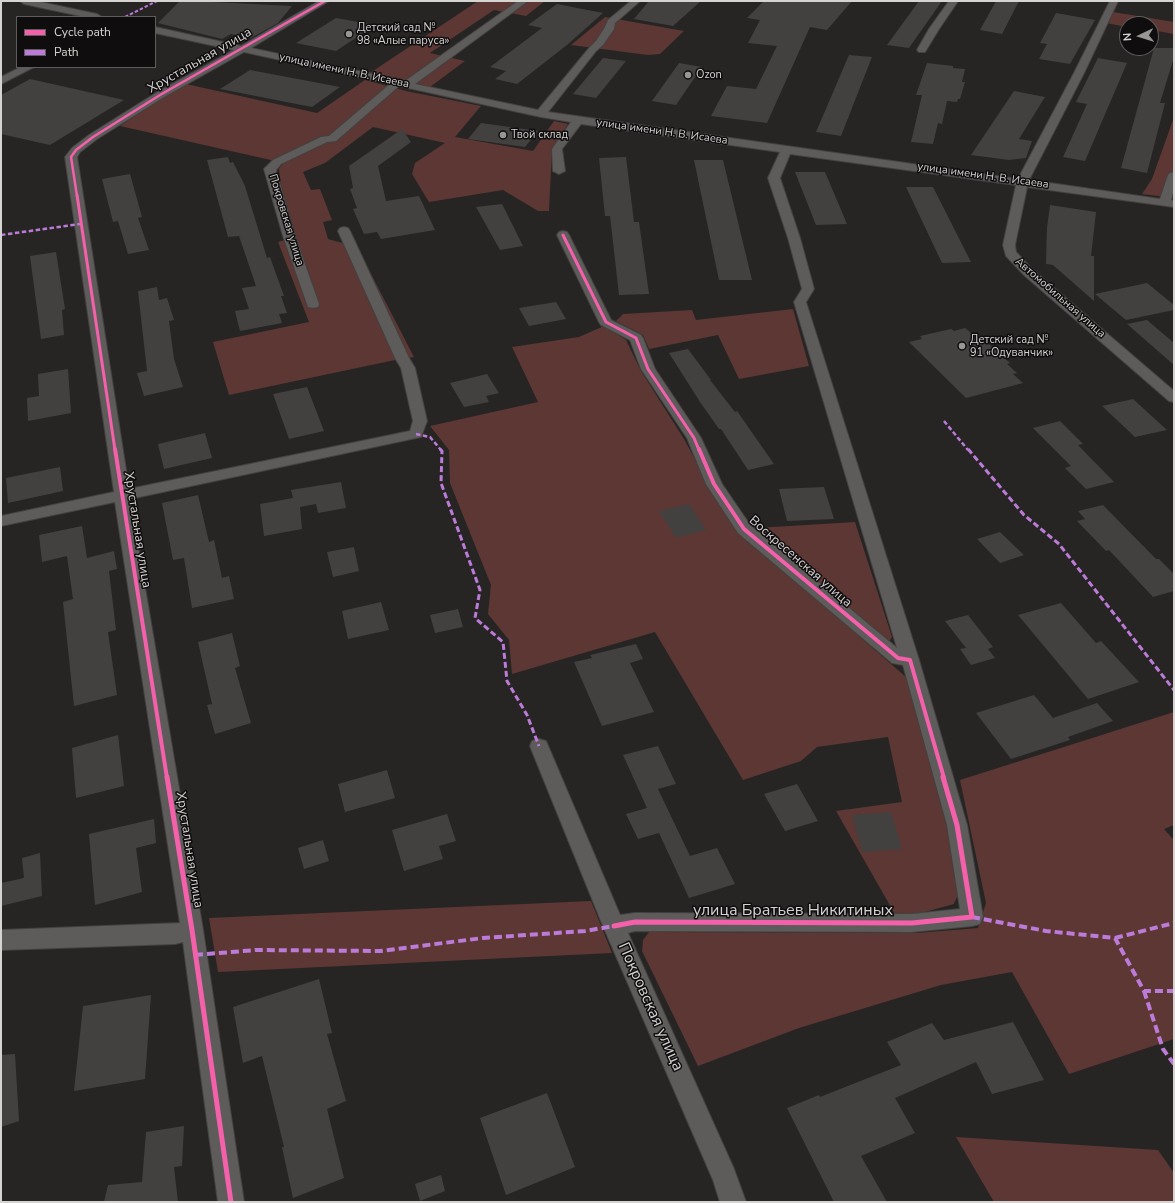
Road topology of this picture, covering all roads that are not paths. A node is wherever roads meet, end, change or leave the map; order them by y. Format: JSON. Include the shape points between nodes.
{"nodes":[{"id":1,"x":24,"y":1,"type":"edge"},
{"id":2,"x":324,"y":1,"type":"edge"},
{"id":3,"x":524,"y":1,"type":"edge"},
{"id":4,"x":636,"y":1,"type":"edge"},
{"id":5,"x":954,"y":1,"type":"edge"},
{"id":6,"x":1114,"y":1,"type":"edge"},
{"id":7,"x":92,"y":16,"type":"edge"},
{"id":8,"x":156,"y":30,"type":"edge"},
{"id":9,"x":243,"y":49,"type":"junction"},
{"id":10,"x":922,"y":50,"type":"dead end"},
{"id":11,"x":27,"y":68,"type":"edge"},
{"id":12,"x":1,"y":81,"type":"edge"},
{"id":13,"x":402,"y":84,"type":"junction"},
{"id":14,"x":541,"y":114,"type":"junction"},
{"id":15,"x":578,"y":120,"type":"junction"},
{"id":16,"x":787,"y":149,"type":"junction"},
{"id":17,"x":559,"y":171,"type":"dead end"},
{"id":18,"x":1174,"y":175,"type":"edge"},
{"id":19,"x":1022,"y":182,"type":"junction"},
{"id":20,"x":1170,"y":203,"type":"edge"},
{"id":21,"x":344,"y":231,"type":"dead end"},
{"id":22,"x":563,"y":235,"type":"dead end"},
{"id":23,"x":313,"y":304,"type":"dead end"},
{"id":24,"x":1174,"y":398,"type":"edge"},
{"id":25,"x":122,"y":497,"type":"junction"},
{"id":26,"x":1,"y":521,"type":"edge"},
{"id":27,"x":910,"y":660,"type":"junction"},
{"id":28,"x":539,"y":746,"type":"dead end"},
{"id":29,"x":614,"y":926,"type":"junction"},
{"id":30,"x":192,"y":930,"type":"junction"},
{"id":31,"x":1,"y":940,"type":"edge"},
{"id":32,"x":231,"y":1202,"type":"edge"},
{"id":33,"x":732,"y":1202,"type":"edge"}],
"edges":[{"from":1,"to":7,"type":"street"},
{"from":2,"to":9,"type":"street","name":"Хрустальная улица"},
{"from":3,"to":13,"type":"street","name":"Покровская улица"},
{"from":4,"to":14,"type":"street","via":[[611,22],[600,44],[593,49]]},
{"from":5,"to":10,"type":"street"},
{"from":6,"to":19,"type":"street","name":"Автомобильная улица"},
{"from":8,"to":9,"type":"street","name":"улица имени Н. В. Исаева"},
{"from":9,"to":13,"type":"street","name":"улица имени Н. В. Исаева"},
{"from":9,"to":25,"type":"street","name":"Хрустальная улица","via":[[160,95],[94,137],[76,150],[71,157]]},
{"from":11,"to":12,"type":"street"},
{"from":13,"to":14,"type":"street","name":"улица имени Н. В. Исаева"},
{"from":13,"to":23,"type":"street","name":"Покровская улица","via":[[332,139],[325,139],[277,162],[270,169],[289,236]]},
{"from":14,"to":15,"type":"street","name":"улица имени Н. В. Исаева"},
{"from":15,"to":16,"type":"street","name":"улица имени Н. В. Исаева"},
{"from":15,"to":17,"type":"street","via":[[557,149]]},
{"from":16,"to":19,"type":"street","name":"улица имени Н. В. Исаева"},
{"from":16,"to":27,"type":"street","via":[[774,178],[808,289],[800,302]]},
{"from":18,"to":20,"type":"street","via":[[1166,194]]},
{"from":19,"to":20,"type":"street","name":"улица имени Н. В. Исаева"},
{"from":19,"to":24,"type":"street","name":"Автомобильная улица","via":[[1009,245],[1010,253],[1028,272]]},
{"from":21,"to":25,"type":"street","via":[[408,368],[420,421],[416,434]]},
{"from":22,"to":27,"type":"street","name":"Воскресенская улица","via":[[606,322],[636,338],[648,369],[694,438],[714,484],[744,530],[898,658]]},
{"from":25,"to":26,"type":"street"},
{"from":25,"to":30,"type":"street","name":"Хрустальная улица"},
{"from":27,"to":29,"type":"street","name":"улица Братьев Никитиных","via":[[957,825],[972,917],[912,924],[635,922]]},
{"from":28,"to":29,"type":"street","name":"Покровская улица"},
{"from":29,"to":33,"type":"street","name":"Покровская улица","via":[[724,1178]]},
{"from":30,"to":31,"type":"street","via":[[175,934]]},
{"from":30,"to":32,"type":"street","name":"Хрустальная улица"}]}
